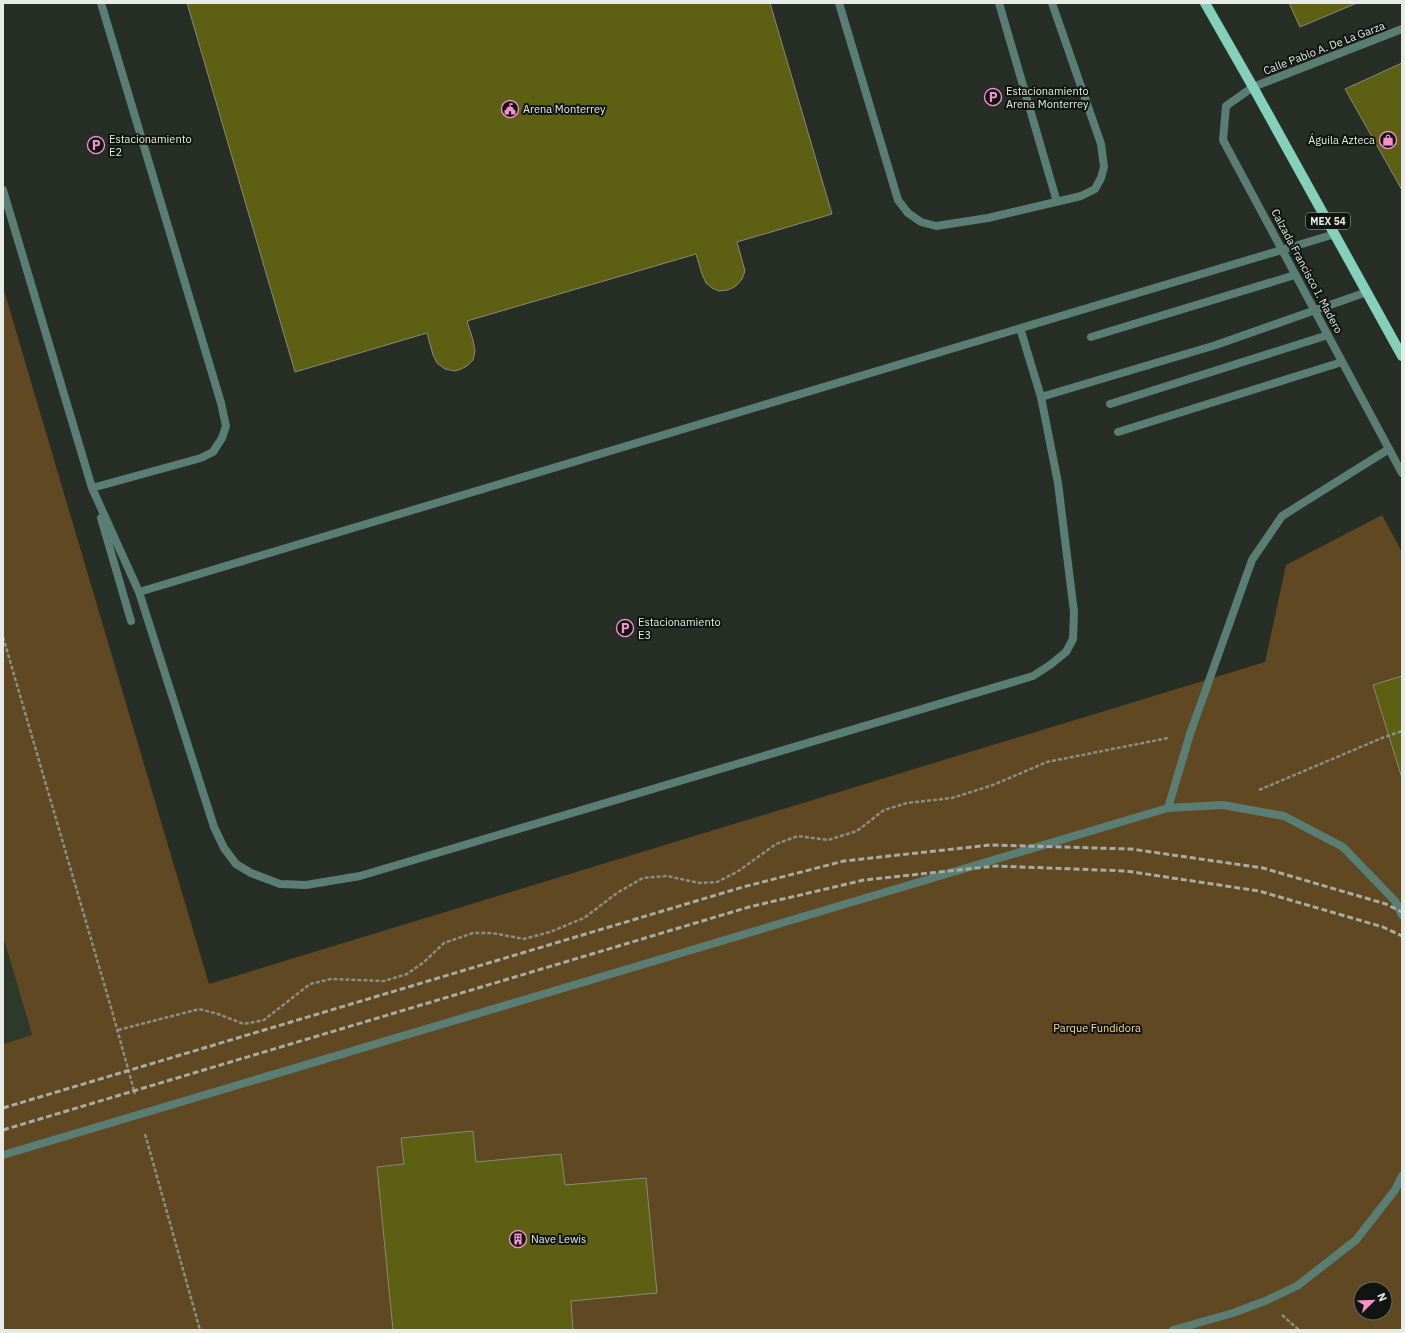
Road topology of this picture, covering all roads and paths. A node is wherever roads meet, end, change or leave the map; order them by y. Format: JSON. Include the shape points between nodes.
{"nodes":[{"id":1,"x":101,"y":3,"type":"edge"},
{"id":2,"x":839,"y":3,"type":"edge"},
{"id":3,"x":999,"y":3,"type":"edge"},
{"id":4,"x":1052,"y":3,"type":"edge"},
{"id":5,"x":1204,"y":3,"type":"edge"},
{"id":6,"x":1402,"y":29,"type":"edge"},
{"id":7,"x":1253,"y":87,"type":"junction"},
{"id":8,"x":3,"y":190,"type":"edge"},
{"id":9,"x":1057,"y":202,"type":"junction"},
{"id":10,"x":1335,"y":234,"type":"junction"},
{"id":11,"x":1281,"y":250,"type":"junction"},
{"id":12,"x":1295,"y":275,"type":"junction"},
{"id":13,"x":1367,"y":292,"type":"junction"},
{"id":14,"x":1315,"y":311,"type":"junction"},
{"id":15,"x":1020,"y":328,"type":"junction"},
{"id":16,"x":1328,"y":335,"type":"junction"},
{"id":17,"x":1091,"y":337,"type":"dead end"},
{"id":18,"x":1402,"y":356,"type":"edge"},
{"id":19,"x":1342,"y":362,"type":"junction"},
{"id":20,"x":1041,"y":397,"type":"junction"},
{"id":21,"x":1110,"y":404,"type":"dead end"},
{"id":22,"x":1118,"y":432,"type":"dead end"},
{"id":23,"x":1389,"y":449,"type":"junction"},
{"id":24,"x":1402,"y":473,"type":"edge"},
{"id":25,"x":92,"y":488,"type":"junction"},
{"id":26,"x":138,"y":592,"type":"junction"},
{"id":27,"x":131,"y":621,"type":"dead end"},
{"id":28,"x":3,"y":637,"type":"edge"},
{"id":29,"x":1402,"y":731,"type":"edge"},
{"id":30,"x":1190,"y":734,"type":"junction"},
{"id":31,"x":1223,"y":805,"type":"junction"},
{"id":32,"x":1168,"y":808,"type":"junction"},
{"id":33,"x":1402,"y":915,"type":"edge"},
{"id":34,"x":118,"y":1030,"type":"junction"},
{"id":35,"x":140,"y":1114,"type":"junction"},
{"id":36,"x":3,"y":1156,"type":"edge"},
{"id":37,"x":1402,"y":1176,"type":"edge"},
{"id":38,"x":200,"y":1330,"type":"edge"},
{"id":39,"x":1173,"y":1330,"type":"edge"}],
"edges":[{"from":1,"to":25,"type":"street","via":[[226,426],[213,452],[201,458]]},
{"from":2,"to":9,"type":"street","via":[[898,200],[908,213],[921,222],[936,226],[988,218]]},
{"from":3,"to":9,"type":"street"},
{"from":4,"to":9,"type":"street","via":[[1101,144],[1104,167],[1095,189],[1081,196]]},
{"from":5,"to":7,"type":"main road","number":"MEX 54"},
{"from":6,"to":7,"type":"street","name":"Calle Pablo A. De La Garza"},
{"from":7,"to":10,"type":"main road","number":"MEX 54"},
{"from":7,"to":11,"type":"street","name":"Calzada Francisco I. Madero","via":[[1226,106],[1223,140]]},
{"from":8,"to":25,"type":"street"},
{"from":10,"to":11,"type":"street"},
{"from":10,"to":13,"type":"main road","number":"MEX 54"},
{"from":11,"to":12,"type":"street","name":"Calzada Francisco I. Madero"},
{"from":11,"to":15,"type":"street"},
{"from":12,"to":14,"type":"street","name":"Calzada Francisco I. Madero"},
{"from":12,"to":17,"type":"street"},
{"from":13,"to":14,"type":"street"},
{"from":13,"to":18,"type":"main road","number":"MEX 54"},
{"from":14,"to":16,"type":"street","name":"Calzada Francisco I. Madero"},
{"from":14,"to":20,"type":"street","via":[[1216,345]]},
{"from":15,"to":20,"type":"street"},
{"from":15,"to":26,"type":"street"},
{"from":16,"to":19,"type":"street","name":"Calzada Francisco I. Madero"},
{"from":16,"to":21,"type":"street"},
{"from":19,"to":22,"type":"street"},
{"from":19,"to":23,"type":"street","name":"Calzada Francisco I. Madero"},
{"from":20,"to":26,"type":"street","via":[[1058,483],[1074,612],[1073,639],[1066,652],[1050,665],[1033,676],[360,876],[306,885],[280,884],[236,864],[224,848],[214,827]]},
{"from":23,"to":24,"type":"street","name":"Calzada Francisco I. Madero"},
{"from":23,"to":30,"type":"street","via":[[1282,516],[1252,560]]},
{"from":25,"to":26,"type":"street"},
{"from":25,"to":27,"type":"street"},
{"from":28,"to":34,"type":"path"},
{"from":29,"to":31,"type":"path"},
{"from":30,"to":32,"type":"street"},
{"from":30,"to":34,"type":"path","via":[[1047,762],[993,785],[952,798],[907,803],[884,810],[857,831],[828,840],[798,836],[776,844],[737,872],[717,882],[699,883],[668,876],[643,878],[617,893],[584,918],[550,932],[524,939],[492,933],[473,933],[444,943],[424,962],[401,976],[384,981],[332,979],[310,984],[264,1020],[244,1024],[198,1009]]},
{"from":31,"to":32,"type":"street"},
{"from":31,"to":33,"type":"street","via":[[1284,816],[1343,848],[1395,901]]},
{"from":32,"to":35,"type":"street"},
{"from":34,"to":35,"type":"path"},
{"from":35,"to":36,"type":"street"},
{"from":35,"to":38,"type":"path"},
{"from":37,"to":39,"type":"street","via":[[1395,1190],[1356,1240],[1298,1286],[1233,1313]]}]}
